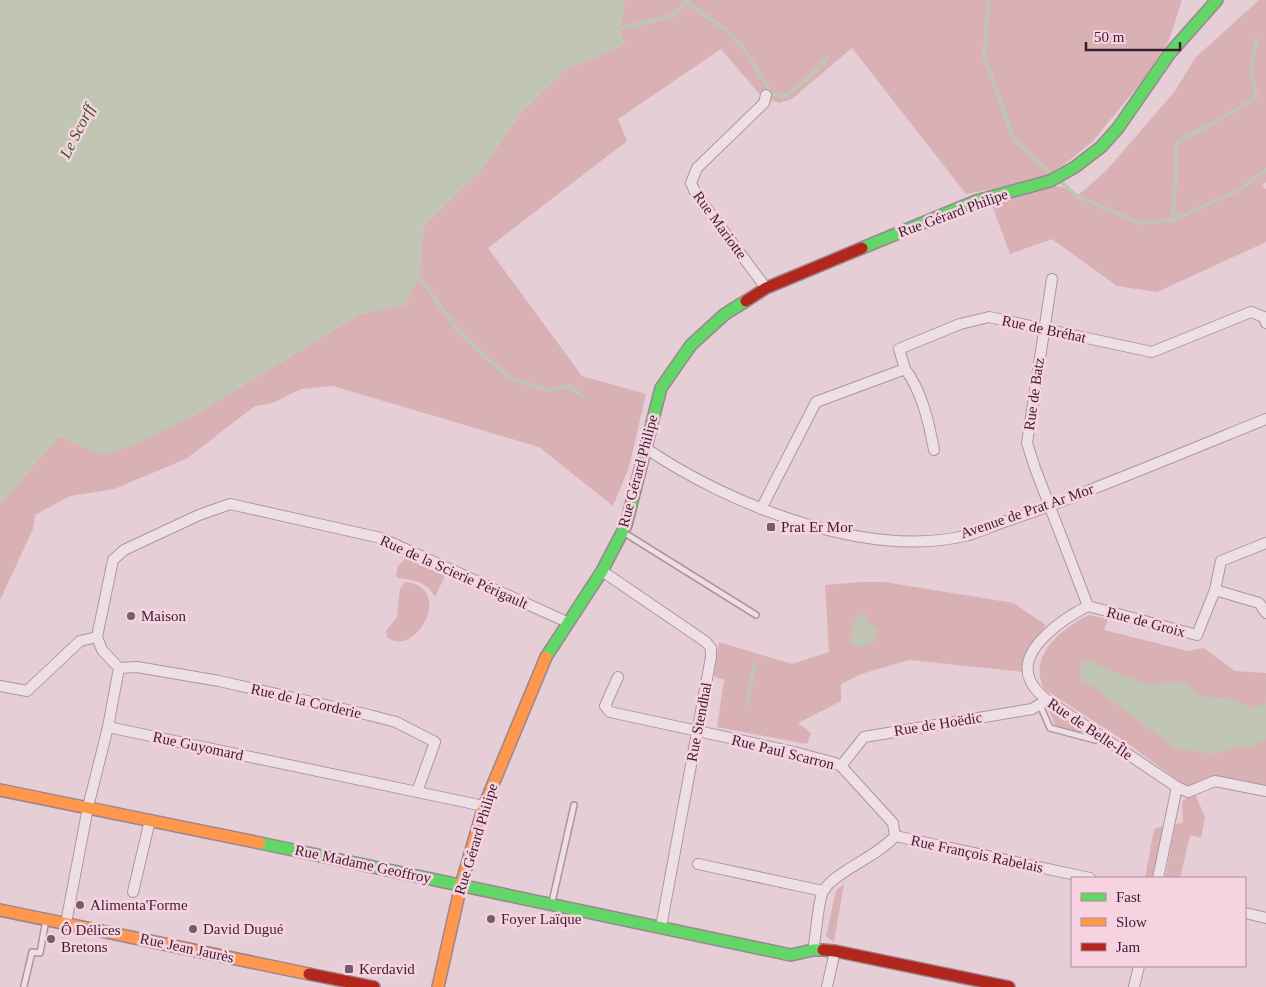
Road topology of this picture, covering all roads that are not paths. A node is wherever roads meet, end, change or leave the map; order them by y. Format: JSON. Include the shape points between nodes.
{"nodes":[{"id":1,"x":1217,"y":0,"type":"edge"},
{"id":2,"x":766,"y":95,"type":"dead end"},
{"id":3,"x":1052,"y":279,"type":"dead end"},
{"id":4,"x":766,"y":288,"type":"junction"},
{"id":5,"x":1266,"y":322,"type":"edge"},
{"id":6,"x":1044,"y":329,"type":"junction"},
{"id":7,"x":904,"y":369,"type":"junction"},
{"id":8,"x":1266,"y":419,"type":"edge"},
{"id":9,"x":644,"y":447,"type":"junction"},
{"id":10,"x":934,"y":450,"type":"dead end"},
{"id":11,"x":1050,"y":506,"type":"junction"},
{"id":12,"x":761,"y":509,"type":"junction"},
{"id":13,"x":622,"y":532,"type":"junction"},
{"id":14,"x":1266,"y":543,"type":"edge"},
{"id":15,"x":602,"y":571,"type":"junction"},
{"id":16,"x":1216,"y":590,"type":"junction"},
{"id":17,"x":1088,"y":606,"type":"junction"},
{"id":18,"x":1266,"y":613,"type":"edge"},
{"id":19,"x":756,"y":615,"type":"dead end"},
{"id":20,"x":567,"y":622,"type":"junction"},
{"id":21,"x":97,"y":637,"type":"junction"},
{"id":22,"x":119,"y":668,"type":"junction"},
{"id":23,"x":618,"y":677,"type":"dead end"},
{"id":24,"x":0,"y":686,"type":"edge"},
{"id":25,"x":1043,"y":703,"type":"junction"},
{"id":26,"x":108,"y":727,"type":"junction"},
{"id":27,"x":696,"y":732,"type":"junction"},
{"id":28,"x":1100,"y":736,"type":"junction"},
{"id":29,"x":841,"y":766,"type":"junction"},
{"id":30,"x":1177,"y":787,"type":"junction"},
{"id":31,"x":0,"y":790,"type":"edge"},
{"id":32,"x":1266,"y":791,"type":"edge"},
{"id":33,"x":417,"y":792,"type":"junction"},
{"id":34,"x":574,"y":805,"type":"dead end"},
{"id":35,"x":484,"y":806,"type":"junction"},
{"id":36,"x":88,"y":807,"type":"junction"},
{"id":37,"x":150,"y":820,"type":"junction"},
{"id":38,"x":895,"y":836,"type":"junction"},
{"id":39,"x":698,"y":864,"type":"dead end"},
{"id":40,"x":1085,"y":877,"type":"edge"},
{"id":41,"x":1158,"y":877,"type":"edge"},
{"id":42,"x":461,"y":885,"type":"junction"},
{"id":43,"x":823,"y":891,"type":"junction"},
{"id":44,"x":133,"y":892,"type":"dead end"},
{"id":45,"x":552,"y":903,"type":"junction"},
{"id":46,"x":0,"y":910,"type":"edge"},
{"id":47,"x":1246,"y":913,"type":"edge"},
{"id":48,"x":1266,"y":918,"type":"edge"},
{"id":49,"x":46,"y":919,"type":"junction"},
{"id":50,"x":66,"y":922,"type":"junction"},
{"id":51,"x":661,"y":927,"type":"junction"},
{"id":52,"x":813,"y":950,"type":"junction"},
{"id":53,"x":836,"y":951,"type":"junction"},
{"id":54,"x":1139,"y":967,"type":"edge"},
{"id":55,"x":24,"y":986,"type":"edge"},
{"id":56,"x":372,"y":987,"type":"edge"},
{"id":57,"x":438,"y":987,"type":"edge"},
{"id":58,"x":827,"y":987,"type":"edge"},
{"id":59,"x":1009,"y":987,"type":"edge"},
{"id":60,"x":1134,"y":987,"type":"edge"}],
"edges":[{"from":1,"to":4,"type":"street","name":"Rue Gérard Philipe","via":[[1170,53],[1118,128],[1088,158],[1041,184],[982,199]]},
{"from":2,"to":4,"type":"street","name":"Rue Mariotte","via":[[764,103],[698,168],[691,183]]},
{"from":3,"to":6,"type":"street","name":"Rue de Batz"},
{"from":4,"to":9,"type":"street","name":"Rue Gérard Philipe","via":[[725,314],[691,345],[675,365],[661,388]]},
{"from":5,"to":6,"type":"street","name":"Rue de Bréhat","via":[[1264,317],[1251,312],[1152,352]]},
{"from":6,"to":7,"type":"street","name":"Rue de Bréhat","via":[[989,317],[960,324],[899,348]]},
{"from":6,"to":11,"type":"street","name":"Rue de Batz","via":[[1027,443]]},
{"from":7,"to":10,"type":"street","via":[[914,380]]},
{"from":7,"to":12,"type":"street","via":[[816,402]]},
{"from":8,"to":11,"type":"street","name":"Avenue de Prat Ar Mor"},
{"from":9,"to":12,"type":"street","name":"Avenue de Prat Ar Mor","via":[[665,462]]},
{"from":9,"to":13,"type":"street","name":"Rue Gérard Philipe"},
{"from":11,"to":12,"type":"street","name":"Avenue de Prat Ar Mor","via":[[965,536],[907,541],[844,533]]},
{"from":11,"to":17,"type":"street"},
{"from":13,"to":15,"type":"street","name":"Rue Gérard Philipe"},
{"from":13,"to":19,"type":"lane"},
{"from":14,"to":16,"type":"street","name":"Rue de Groix","via":[[1221,561]]},
{"from":15,"to":20,"type":"street","name":"Rue Gérard Philipe"},
{"from":15,"to":27,"type":"street","name":"Rue Stendhal","via":[[711,648]]},
{"from":16,"to":17,"type":"street","name":"Rue de Groix","via":[[1197,635]]},
{"from":16,"to":18,"type":"street","via":[[1259,603]]},
{"from":17,"to":25,"type":"street","name":"Rue de Belle-Île","via":[[1062,621],[1039,641],[1032,654],[1028,678]]},
{"from":20,"to":21,"type":"street","name":"Rue de la Scierie Périgault","via":[[381,538],[230,504],[149,538],[124,550],[113,560]]},
{"from":20,"to":35,"type":"street","name":"Rue Gérard Philipe","via":[[543,662]]},
{"from":21,"to":22,"type":"street","via":[[102,650]]},
{"from":21,"to":24,"type":"street","via":[[80,641],[27,691]]},
{"from":22,"to":26,"type":"street"},
{"from":22,"to":33,"type":"street","name":"Rue de la Corderie","via":[[137,667],[219,681],[396,722],[435,742]]},
{"from":23,"to":27,"type":"street","name":"Rue Paul Scarron","via":[[605,706],[610,712]]},
{"from":25,"to":28,"type":"street","name":"Rue de Belle-Île"},
{"from":25,"to":28,"type":"lane","via":[[1050,728],[1095,740]]},
{"from":25,"to":29,"type":"street","name":"Rue de Hoëdic","via":[[1032,709],[864,737]]},
{"from":26,"to":33,"type":"street","name":"Rue Guyomard"},
{"from":26,"to":36,"type":"street"},
{"from":27,"to":29,"type":"street","name":"Rue Paul Scarron","via":[[794,752]]},
{"from":27,"to":51,"type":"street","name":"Rue Stendhal"},
{"from":28,"to":30,"type":"street","name":"Rue de Belle-Île"},
{"from":29,"to":38,"type":"street","name":"Rue Paul Scarron","via":[[893,822]]},
{"from":30,"to":32,"type":"street","via":[[1188,792],[1215,781]]},
{"from":30,"to":41,"type":"street"},
{"from":31,"to":36,"type":"street","name":"Rue Madame Geoffroy"},
{"from":33,"to":35,"type":"street","name":"Rue Guyomard"},
{"from":34,"to":45,"type":"lane"},
{"from":35,"to":42,"type":"street","name":"Rue Gérard Philipe"},
{"from":36,"to":37,"type":"street","name":"Rue Madame Geoffroy"},
{"from":36,"to":50,"type":"street"},
{"from":37,"to":42,"type":"street","name":"Rue Madame Geoffroy"},
{"from":37,"to":44,"type":"street"},
{"from":38,"to":40,"type":"street","name":"Rue François Rabelais"},
{"from":38,"to":43,"type":"street","name":"Rue François Rabelais"},
{"from":39,"to":43,"type":"street"},
{"from":42,"to":45,"type":"street","name":"Rue Madame Geoffroy"},
{"from":42,"to":57,"type":"street","name":"Rue Gérard Philipe"},
{"from":43,"to":52,"type":"street"},
{"from":45,"to":51,"type":"street","name":"Rue Madame Geoffroy"},
{"from":46,"to":49,"type":"street","name":"Rue Jean Jaurès"},
{"from":47,"to":48,"type":"street"},
{"from":49,"to":50,"type":"street","name":"Rue Jean Jaurès"},
{"from":49,"to":55,"type":"lane","via":[[40,954],[32,952]]},
{"from":50,"to":56,"type":"street","name":"Rue Jean Jaurès"},
{"from":51,"to":52,"type":"street","name":"Rue Madame Geoffroy","via":[[790,955]]},
{"from":52,"to":53,"type":"street","name":"Rue Madame Geoffroy"},
{"from":53,"to":58,"type":"street"},
{"from":53,"to":59,"type":"street","name":"Rue Madame Geoffroy"},
{"from":54,"to":60,"type":"street"}]}
